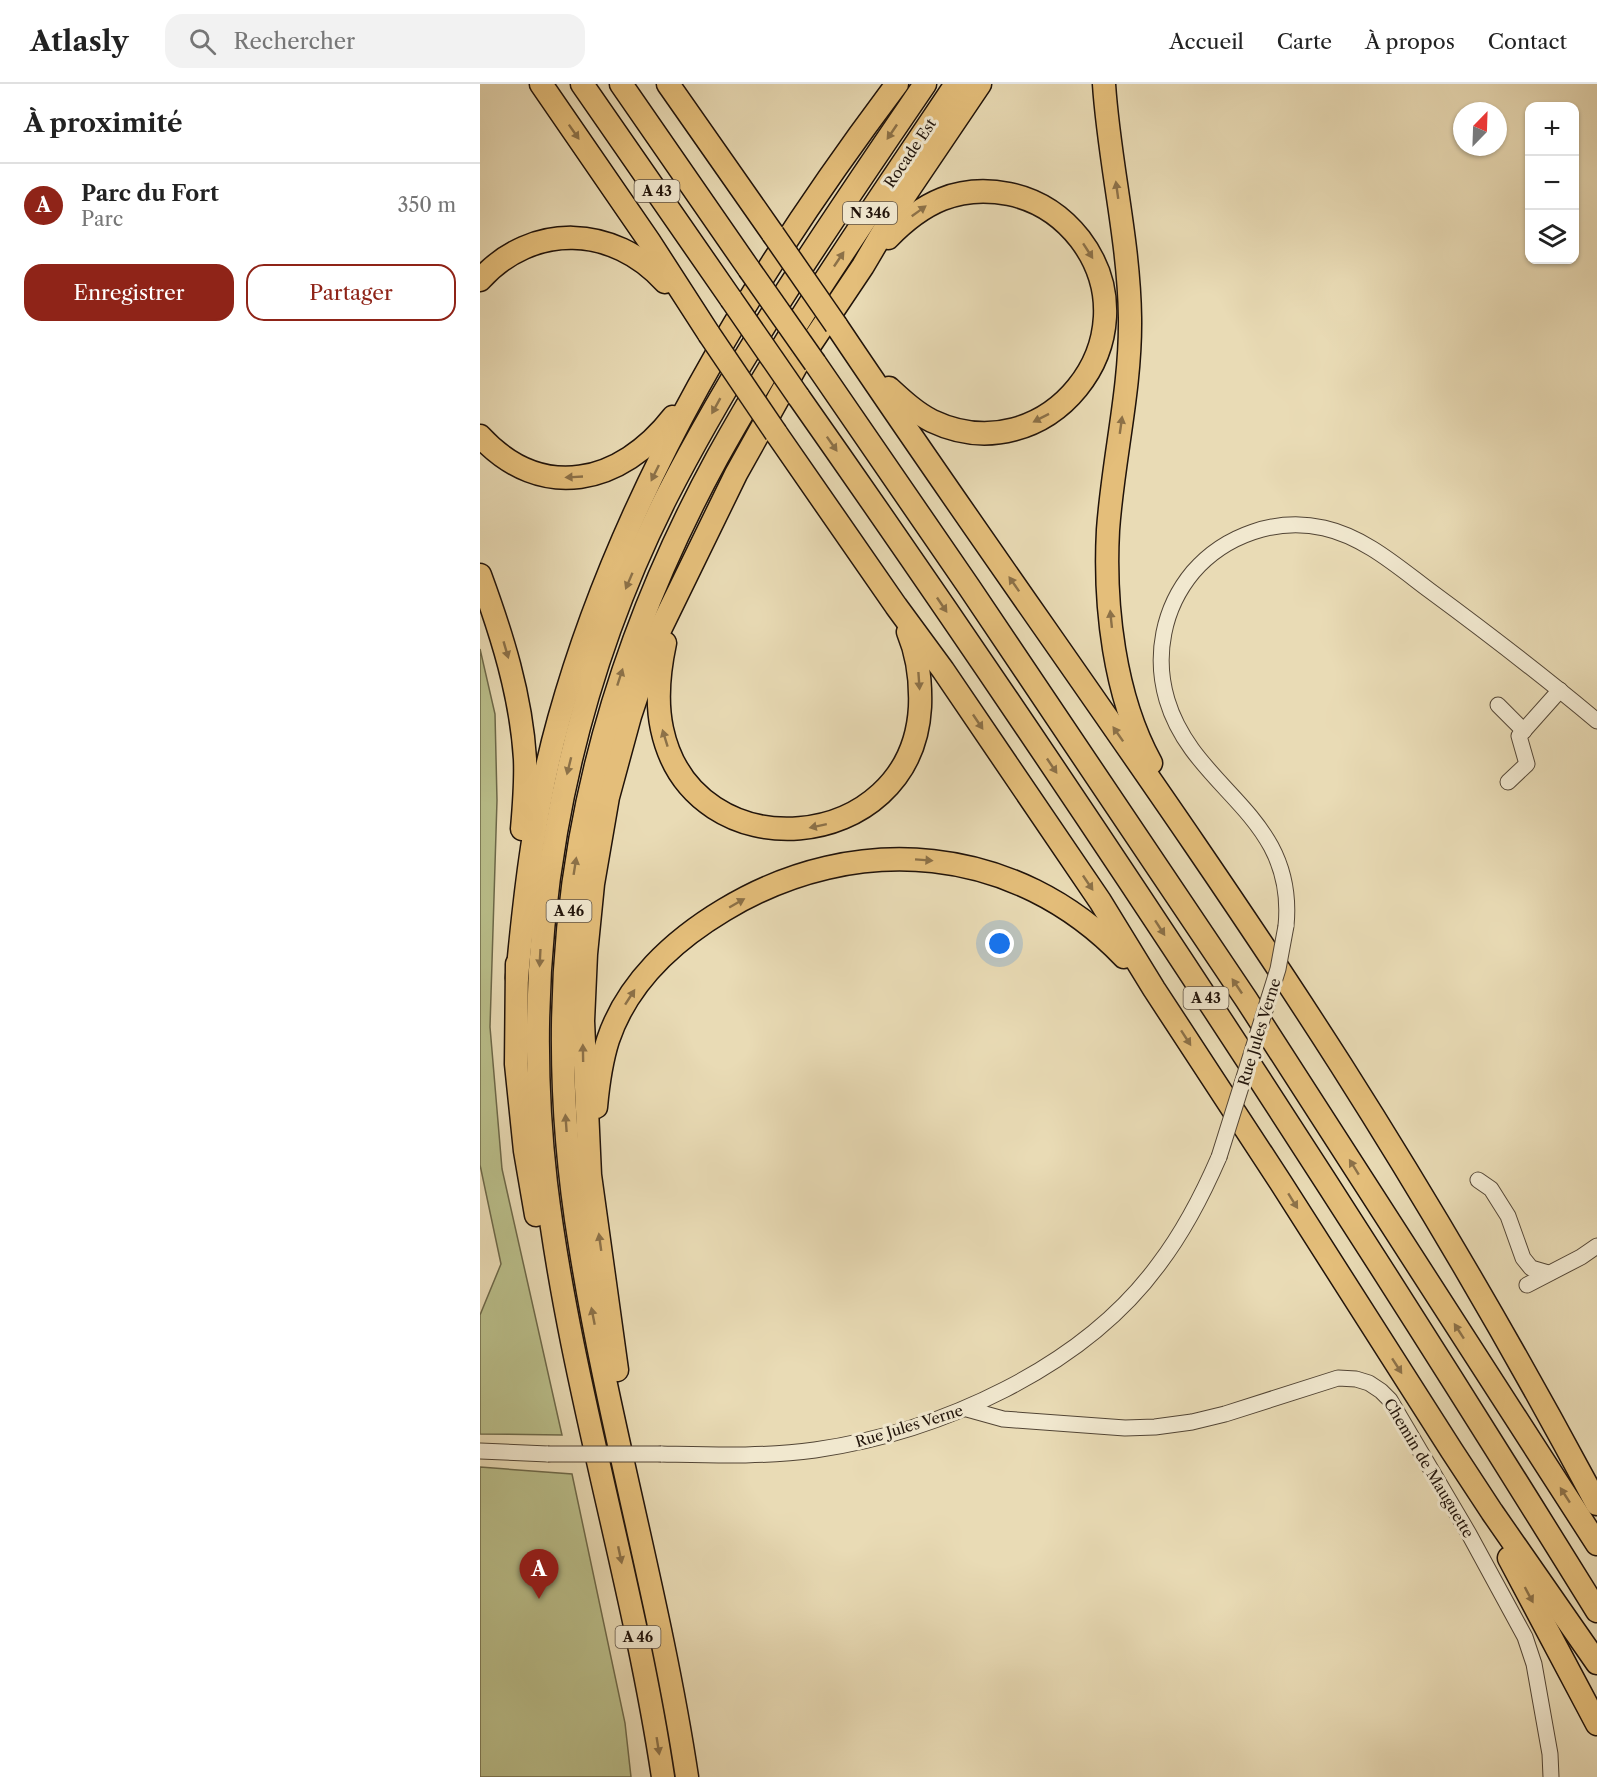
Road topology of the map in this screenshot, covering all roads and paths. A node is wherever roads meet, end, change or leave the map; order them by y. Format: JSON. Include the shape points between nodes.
{"nodes":[{"id":1,"x":541,"y":84,"type":"edge"},
{"id":2,"x":582,"y":84,"type":"edge"},
{"id":3,"x":621,"y":84,"type":"edge"},
{"id":4,"x":668,"y":84,"type":"edge"},
{"id":5,"x":678,"y":84,"type":"edge"},
{"id":6,"x":885,"y":84,"type":"edge"},
{"id":7,"x":897,"y":84,"type":"edge"},
{"id":8,"x":925,"y":84,"type":"edge"},
{"id":9,"x":956,"y":84,"type":"edge"},
{"id":10,"x":980,"y":84,"type":"edge"},
{"id":11,"x":1104,"y":84,"type":"edge"},
{"id":12,"x":693,"y":119,"type":"junction"},
{"id":13,"x":856,"y":139,"type":"junction"},
{"id":14,"x":862,"y":266,"type":"junction"},
{"id":15,"x":480,"y":280,"type":"edge"},
{"id":16,"x":694,"y":313,"type":"junction"},
{"id":17,"x":769,"y":321,"type":"joint"},
{"id":18,"x":784,"y":344,"type":"joint"},
{"id":19,"x":853,"y":350,"type":"junction"},
{"id":20,"x":700,"y":383,"type":"junction"},
{"id":21,"x":480,"y":436,"type":"edge"},
{"id":22,"x":480,"y":575,"type":"edge"},
{"id":23,"x":683,"y":582,"type":"junction"},
{"id":24,"x":896,"y":606,"type":"junction"},
{"id":25,"x":1560,"y":690,"type":"junction"},
{"id":26,"x":1498,"y":705,"type":"dead end"},
{"id":27,"x":1597,"y":721,"type":"edge"},
{"id":28,"x":1524,"y":731,"type":"junction"},
{"id":29,"x":1508,"y":782,"type":"dead end"},
{"id":30,"x":1199,"y":851,"type":"junction"},
{"id":31,"x":517,"y":978,"type":"junction"},
{"id":32,"x":1154,"y":989,"type":"junction"},
{"id":33,"x":590,"y":1175,"type":"junction"},
{"id":34,"x":1478,"y":1180,"type":"dead end"},
{"id":35,"x":1597,"y":1246,"type":"edge"},
{"id":36,"x":1548,"y":1274,"type":"junction"},
{"id":37,"x":1527,"y":1286,"type":"dead end"},
{"id":38,"x":967,"y":1409,"type":"junction"},
{"id":39,"x":588,"y":1413,"type":"junction"},
{"id":40,"x":1565,"y":1444,"type":"junction"},
{"id":41,"x":480,"y":1451,"type":"edge"},
{"id":42,"x":1452,"y":1451,"type":"junction"},
{"id":43,"x":1597,"y":1488,"type":"edge"},
{"id":44,"x":1597,"y":1504,"type":"edge"},
{"id":45,"x":636,"y":1517,"type":"junction"},
{"id":46,"x":1597,"y":1544,"type":"edge"},
{"id":47,"x":1597,"y":1611,"type":"edge"},
{"id":48,"x":1597,"y":1663,"type":"edge"},
{"id":49,"x":1597,"y":1724,"type":"edge"},
{"id":50,"x":663,"y":1777,"type":"edge"},
{"id":51,"x":687,"y":1777,"type":"edge"},
{"id":52,"x":1551,"y":1777,"type":"edge"}],
"edges":[{"from":1,"to":16,"type":"highway","one_way":true},
{"from":2,"to":47,"type":"highway","number":"A 43","one_way":true,"bridge":true,"via":[[1108,848],[1438,1356]]},
{"from":46,"to":3,"type":"highway","number":"A 43","one_way":true,"bridge":true,"via":[[1246,999],[969,587]]},
{"from":4,"to":12,"type":"highway"},
{"from":5,"to":12,"type":"highway"},
{"from":6,"to":13,"type":"highway"},
{"from":7,"to":13,"type":"highway"},
{"from":8,"to":17,"type":"highway","name":"Rocade Est","number":"N 346","one_way":true},
{"from":18,"to":9,"type":"highway","name":"Rocade Est","number":"N 346","one_way":true},
{"from":10,"to":14,"type":"highway"},
{"from":30,"to":11,"type":"highway","one_way":true,"via":[[1136,730],[1110,620],[1108,529],[1126,392],[1130,319],[1128,272]]},
{"from":12,"to":19,"type":"highway","bridge":true},
{"from":13,"to":20,"type":"highway","via":[[753,293]]},
{"from":14,"to":19,"type":"highway","one_way":true,"via":[[901,225],[928,204],[970,192],[1012,194],[1048,209],[1070,226],[1088,249],[1103,287],[1104,332],[1091,369],[1068,400],[1040,419],[996,432],[963,430],[930,420],[899,398]]},
{"from":14,"to":23,"type":"highway","via":[[798,363],[730,484]]},
{"from":15,"to":16,"type":"highway","via":[[500,261],[523,248],[561,237],[587,238],[614,245],[639,259]]},
{"from":16,"to":24,"type":"highway","bridge":true},
{"from":17,"to":39,"type":"highway","number":"A 46","one_way":true,"via":[[693,448],[617,609],[581,719],[555,835],[546,891],[537,1065],[555,1243]]},
{"from":45,"to":18,"type":"highway","number":"A 46","one_way":true,"via":[[590,1300],[570,1175],[562,1043],[571,891],[604,730],[646,608],[716,461]]},
{"from":30,"to":19,"type":"highway","one_way":true},
{"from":20,"to":21,"type":"highway","one_way":true,"via":[[649,444],[621,464],[588,476],[560,478],[530,470],[504,458]]},
{"from":20,"to":31,"type":"highway","one_way":true,"via":[[619,550],[567,692],[533,837]]},
{"from":22,"to":31,"type":"highway","one_way":true,"via":[[508,657],[522,728],[525,777]]},
{"from":24,"to":23,"type":"highway","one_way":true,"via":[[914,645],[920,682],[917,727],[906,759],[882,791],[856,812],[821,826],[778,830],[737,819],[704,799],[679,771],[666,744],[658,698],[661,666]]},
{"from":33,"to":23,"type":"highway","one_way":true,"via":[[583,1021],[592,884],[608,797],[630,716],[656,638]]},
{"from":24,"to":32,"type":"highway","one_way":true,"via":[[1094,892]]},
{"from":25,"to":27,"type":"street","name":"Rue Jules Verne"},
{"from":25,"to":28,"type":"street"},
{"from":25,"to":38,"type":"street","name":"Rue Jules Verne","bridge":true,"via":[[1385,558],[1339,532],[1309,525],[1279,525],[1227,543],[1187,579],[1167,617],[1161,655],[1163,685],[1172,713],[1188,742],[1264,833],[1278,858],[1287,890],[1286,926],[1278,969],[1219,1157],[1207,1186],[1159,1265],[1126,1302],[1066,1352]]},
{"from":26,"to":28,"type":"street"},
{"from":28,"to":29,"type":"street","via":[[1519,736],[1527,764]]},
{"from":30,"to":40,"type":"highway","via":[[1410,1175]]},
{"from":31,"to":39,"type":"highway","via":[[516,1064],[533,1200],[545,1262]]},
{"from":33,"to":32,"type":"highway","one_way":true,"via":[[604,1054],[632,992],[656,963],[700,926],[750,895],[796,875],[888,859],[975,868],[1035,890],[1084,921],[1111,943]]},
{"from":32,"to":42,"type":"highway","one_way":true},
{"from":45,"to":33,"type":"highway","one_way":true},
{"from":34,"to":36,"type":"street","via":[[1491,1189],[1508,1216],[1523,1258],[1531,1268]]},
{"from":35,"to":36,"type":"street"},
{"from":36,"to":37,"type":"street"},
{"from":38,"to":41,"type":"street","name":"Rue Jules Verne","bridge":true,"via":[[889,1434],[815,1450],[756,1455]]},
{"from":38,"to":52,"type":"street","name":"Chemin de Mauguette","via":[[1003,1419],[1155,1427],[1225,1414],[1329,1380],[1356,1378],[1375,1386],[1390,1400],[1421,1450],[1529,1647]]},
{"from":39,"to":50,"type":"highway","number":"A 46","one_way":true,"via":[[639,1642]]},
{"from":40,"to":43,"type":"highway"},
{"from":40,"to":44,"type":"highway"},
{"from":42,"to":48,"type":"highway"},
{"from":42,"to":49,"type":"highway","one_way":true},
{"from":45,"to":51,"type":"highway","number":"A 46","via":[[664,1642]]}]}
